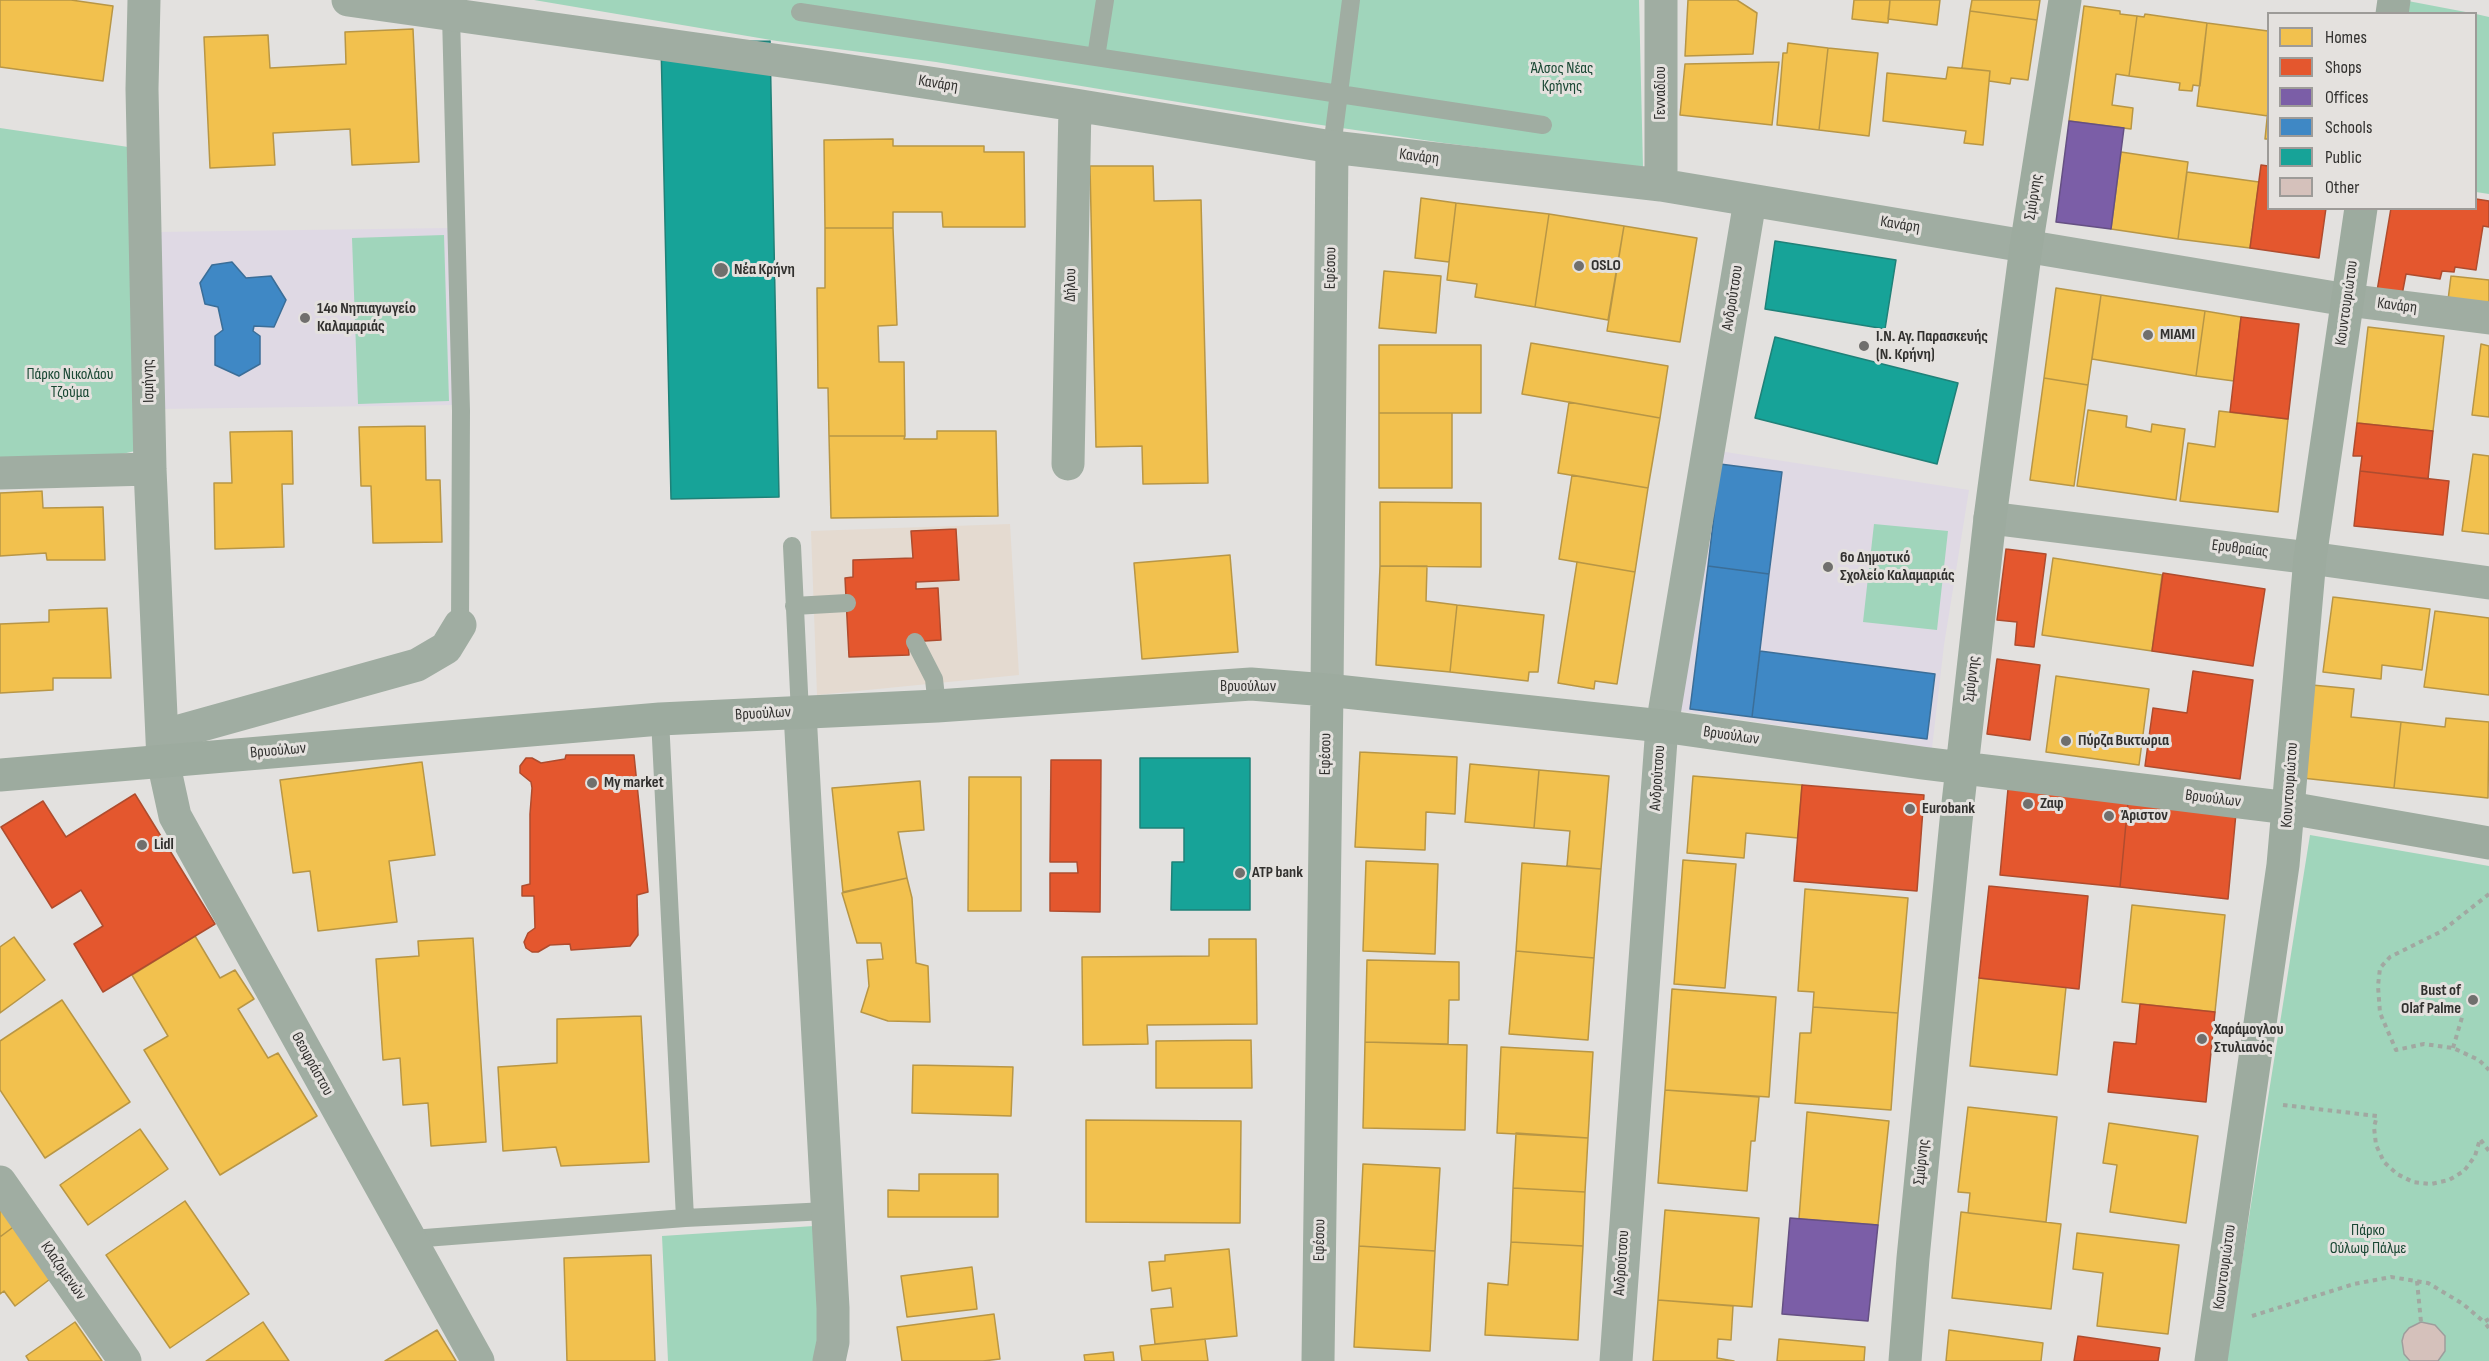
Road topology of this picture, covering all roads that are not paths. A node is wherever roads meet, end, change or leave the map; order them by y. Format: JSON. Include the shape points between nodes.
{"nodes":[{"id":1,"x":144,"y":0,"type":"edge"},
{"id":2,"x":348,"y":0,"type":"edge"},
{"id":3,"x":1105,"y":0,"type":"edge"},
{"id":4,"x":1351,"y":0,"type":"edge"},
{"id":5,"x":1661,"y":0,"type":"edge"},
{"id":6,"x":2065,"y":0,"type":"edge"},
{"id":7,"x":380,"y":2,"type":"edge"},
{"id":8,"x":510,"y":12,"type":"edge"},
{"id":9,"x":800,"y":12,"type":"dead end"},
{"id":10,"x":451,"y":15,"type":"junction"},
{"id":11,"x":1096,"y":57,"type":"junction"},
{"id":12,"x":1339,"y":94,"type":"junction"},
{"id":13,"x":1075,"y":105,"type":"junction"},
{"id":14,"x":1543,"y":125,"type":"dead end"},
{"id":15,"x":1332,"y":147,"type":"junction"},
{"id":16,"x":1661,"y":185,"type":"junction"},
{"id":17,"x":1750,"y":201,"type":"junction"},
{"id":18,"x":2361,"y":210,"type":"edge"},
{"id":19,"x":2026,"y":247,"type":"junction"},
{"id":20,"x":2347,"y":300,"type":"junction"},
{"id":21,"x":2489,"y":318,"type":"edge"},
{"id":22,"x":1068,"y":464,"type":"dead end"},
{"id":23,"x":150,"y":469,"type":"junction"},
{"id":24,"x":0,"y":473,"type":"edge"},
{"id":25,"x":1990,"y":518,"type":"junction"},
{"id":26,"x":792,"y":546,"type":"dead end"},
{"id":27,"x":2310,"y":558,"type":"junction"},
{"id":28,"x":2489,"y":584,"type":"edge"},
{"id":29,"x":847,"y":603,"type":"dead end"},
{"id":30,"x":794,"y":606,"type":"junction"},
{"id":31,"x":460,"y":626,"type":"joint"},
{"id":32,"x":915,"y":642,"type":"dead end"},
{"id":33,"x":1327,"y":690,"type":"junction"},
{"id":34,"x":937,"y":706,"type":"junction"},
{"id":35,"x":800,"y":712,"type":"junction"},
{"id":36,"x":660,"y":719,"type":"junction"},
{"id":37,"x":1662,"y":726,"type":"junction"},
{"id":38,"x":162,"y":748,"type":"junction"},
{"id":39,"x":1962,"y":767,"type":"junction"},
{"id":40,"x":0,"y":775,"type":"edge"},
{"id":41,"x":2289,"y":808,"type":"junction"},
{"id":42,"x":2489,"y":843,"type":"edge"},
{"id":43,"x":0,"y":1182,"type":"edge"},
{"id":44,"x":827,"y":1211,"type":"junction"},
{"id":45,"x":686,"y":1218,"type":"junction"},
{"id":46,"x":412,"y":1239,"type":"junction"},
{"id":47,"x":125,"y":1361,"type":"edge"},
{"id":48,"x":478,"y":1361,"type":"edge"},
{"id":49,"x":829,"y":1361,"type":"edge"},
{"id":50,"x":1318,"y":1361,"type":"edge"},
{"id":51,"x":1616,"y":1361,"type":"edge"},
{"id":52,"x":1905,"y":1361,"type":"edge"},
{"id":53,"x":2211,"y":1361,"type":"edge"}],
"edges":[{"from":1,"to":23,"type":"street","name":"Ισμήνης","via":[[142,89]]},
{"from":2,"to":7,"type":"street","name":"Κανάρη"},
{"from":3,"to":11,"type":"lane"},
{"from":4,"to":12,"type":"lane"},
{"from":5,"to":16,"type":"street","name":"Γενναδίου"},
{"from":6,"to":19,"type":"main road","name":"Σμύρνης"},
{"from":7,"to":10,"type":"street","name":"Κανάρη"},
{"from":8,"to":10,"type":"street","name":"Κανάρη"},
{"from":8,"to":13,"type":"street","name":"Κανάρη"},
{"from":9,"to":11,"type":"lane"},
{"from":10,"to":31,"type":"lane","via":[[460,411]]},
{"from":11,"to":12,"type":"lane"},
{"from":12,"to":14,"type":"lane"},
{"from":12,"to":15,"type":"lane"},
{"from":13,"to":15,"type":"street","name":"Κανάρη"},
{"from":13,"to":22,"type":"street","name":"Δήλου"},
{"from":15,"to":16,"type":"street","name":"Κανάρη"},
{"from":15,"to":33,"type":"street","name":"Εφέσου"},
{"from":16,"to":17,"type":"street","name":"Κανάρη"},
{"from":17,"to":19,"type":"street","name":"Κανάρη"},
{"from":17,"to":37,"type":"street","name":"Ανδρούτσου"},
{"from":18,"to":20,"type":"main road","name":"Κουντουριώτου"},
{"from":19,"to":20,"type":"street","name":"Κανάρη"},
{"from":19,"to":25,"type":"main road","name":"Σμύρνης"},
{"from":20,"to":21,"type":"street","name":"Κανάρη"},
{"from":20,"to":27,"type":"main road","name":"Κουντουριώτου"},
{"from":23,"to":24,"type":"street"},
{"from":23,"to":38,"type":"street","name":"Ισμήνης"},
{"from":25,"to":27,"type":"street","name":"Ερυθραίας"},
{"from":25,"to":39,"type":"main road","name":"Σμύρνης"},
{"from":26,"to":30,"type":"lane"},
{"from":27,"to":28,"type":"street","name":"Ερυθραίας"},
{"from":27,"to":41,"type":"main road","name":"Κουντουριώτου"},
{"from":29,"to":30,"type":"lane"},
{"from":30,"to":35,"type":"lane"},
{"from":31,"to":38,"type":"street","via":[[446,648],[417,665]]},
{"from":32,"to":34,"type":"lane","via":[[934,679]]},
{"from":33,"to":34,"type":"main road","name":"Βρυούλων","via":[[1251,684]]},
{"from":33,"to":37,"type":"main road","name":"Βρυούλων"},
{"from":33,"to":50,"type":"main road","name":"Εφέσου"},
{"from":34,"to":35,"type":"main road","name":"Βρυούλων"},
{"from":35,"to":36,"type":"main road","name":"Βρυούλων"},
{"from":35,"to":44,"type":"street"},
{"from":36,"to":38,"type":"main road","name":"Βρυούλων"},
{"from":36,"to":45,"type":"lane"},
{"from":37,"to":39,"type":"main road","name":"Βρυούλων"},
{"from":37,"to":51,"type":"street","name":"Ανδρούτσου"},
{"from":38,"to":40,"type":"main road","name":"Βρυούλων"},
{"from":38,"to":46,"type":"street","name":"Θεοφράστου","via":[[175,816]]},
{"from":39,"to":41,"type":"main road","name":"Βρυούλων"},
{"from":39,"to":52,"type":"main road","name":"Σμύρνης"},
{"from":41,"to":42,"type":"main road","name":"Βρυούλων"},
{"from":41,"to":53,"type":"main road","name":"Κουντουριώτου"},
{"from":43,"to":47,"type":"street","name":"Κλαζομενών"},
{"from":44,"to":45,"type":"lane"},
{"from":44,"to":49,"type":"street","via":[[833,1308]]},
{"from":45,"to":46,"type":"lane"},
{"from":46,"to":48,"type":"street","name":"Θεοφράστου"}]}
